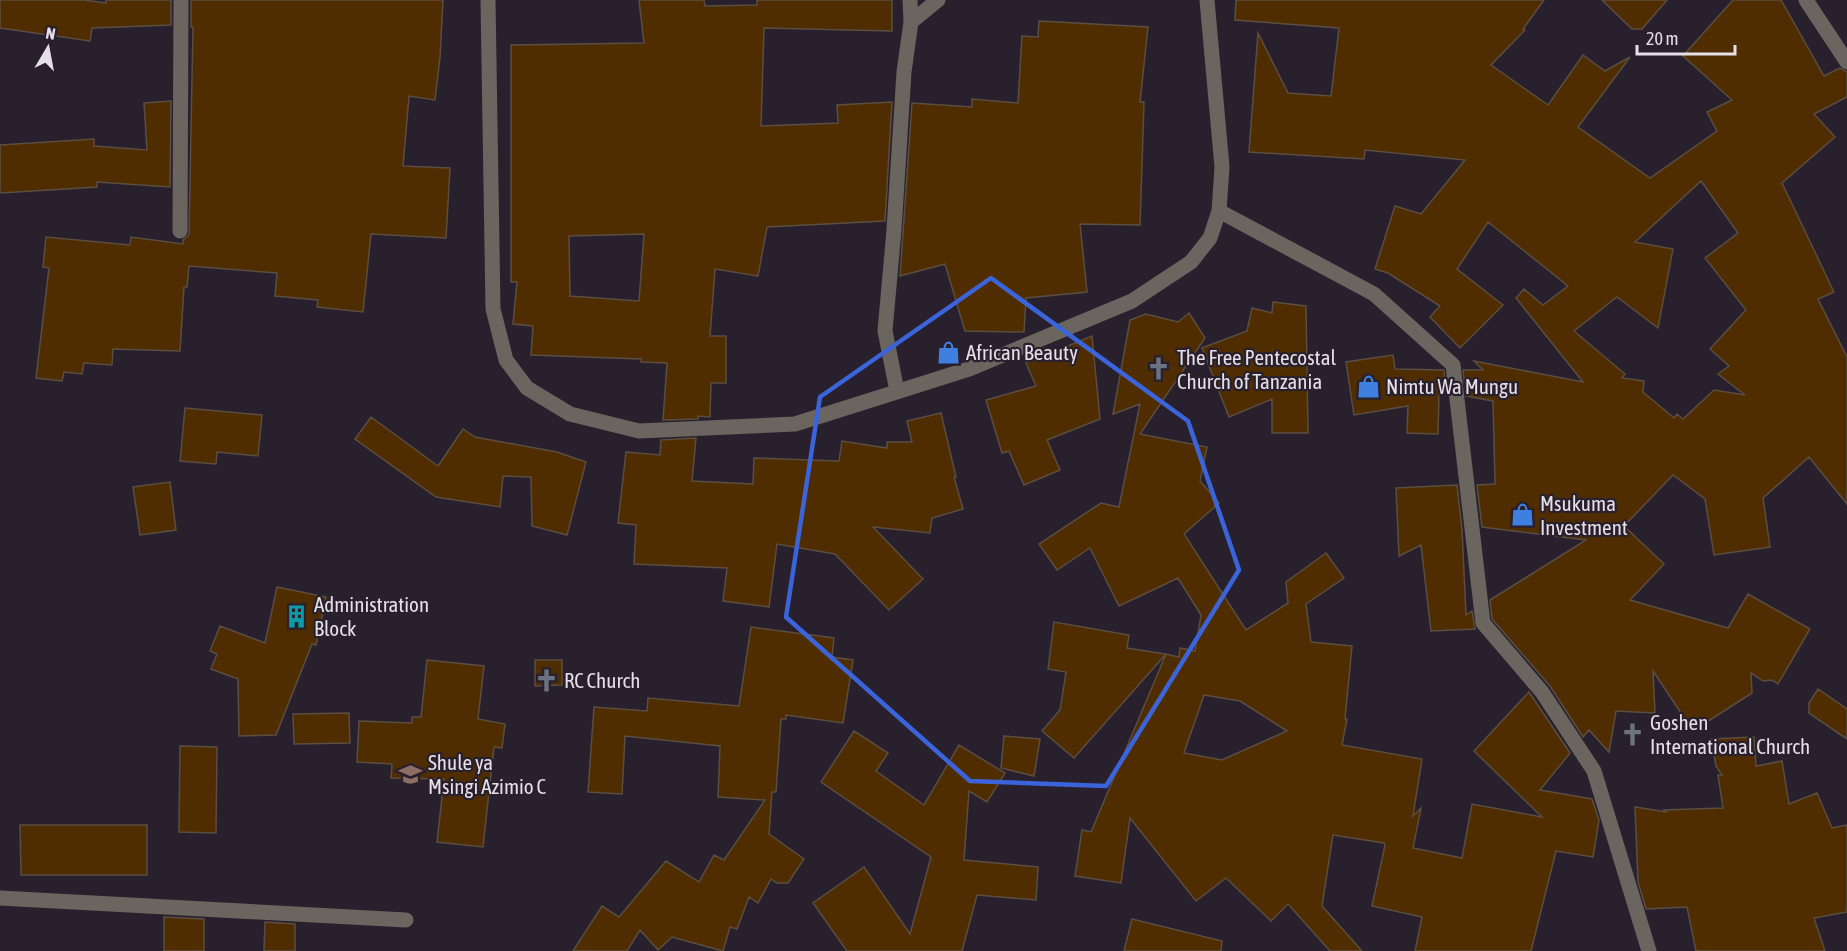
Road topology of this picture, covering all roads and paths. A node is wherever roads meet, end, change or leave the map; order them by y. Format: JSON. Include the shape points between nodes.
{"nodes":[{"id":1,"x":181,"y":0,"type":"edge"},
{"id":2,"x":488,"y":0,"type":"edge"},
{"id":3,"x":910,"y":0,"type":"edge"},
{"id":4,"x":938,"y":0,"type":"edge"},
{"id":5,"x":1207,"y":0,"type":"edge"},
{"id":6,"x":1806,"y":0,"type":"edge"},
{"id":7,"x":911,"y":22,"type":"junction"},
{"id":8,"x":1847,"y":62,"type":"edge"},
{"id":9,"x":1219,"y":211,"type":"junction"},
{"id":10,"x":180,"y":231,"type":"dead end"},
{"id":11,"x":897,"y":391,"type":"junction"},
{"id":12,"x":0,"y":898,"type":"edge"},
{"id":13,"x":406,"y":920,"type":"dead end"},
{"id":14,"x":1649,"y":951,"type":"edge"}],
"edges":[{"from":1,"to":10,"type":"street"},
{"from":2,"to":11,"type":"street","via":[[494,309],[506,360],[527,388],[570,414],[639,431],[795,423]]},
{"from":3,"to":7,"type":"street"},
{"from":4,"to":7,"type":"street"},
{"from":5,"to":9,"type":"street","via":[[1222,167]]},
{"from":6,"to":8,"type":"street"},
{"from":7,"to":11,"type":"street","via":[[885,331]]},
{"from":9,"to":11,"type":"street","via":[[1210,238],[1191,262],[1132,301],[969,369]]},
{"from":9,"to":14,"type":"street","via":[[1374,294],[1453,365],[1483,623],[1542,692],[1594,771]]},
{"from":12,"to":13,"type":"street"}]}
